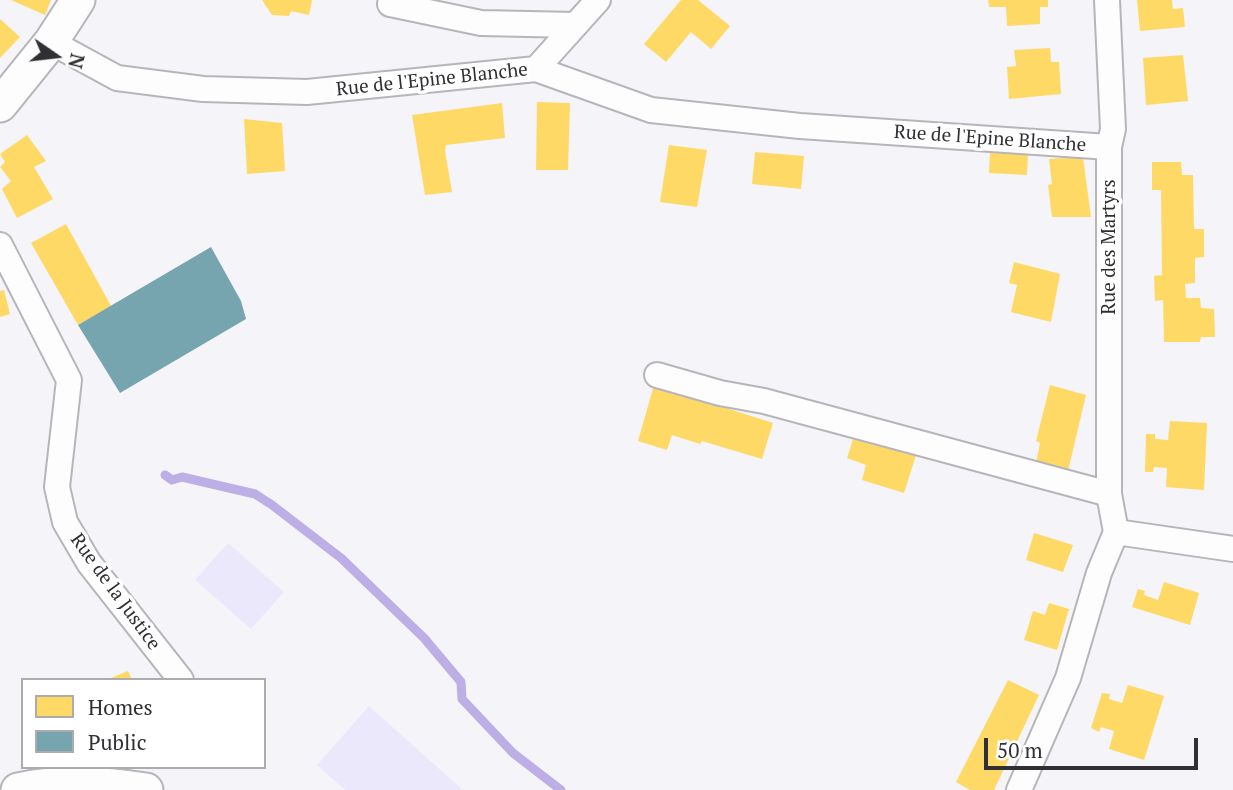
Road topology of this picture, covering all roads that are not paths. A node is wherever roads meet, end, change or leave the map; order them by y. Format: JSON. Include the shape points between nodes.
{"nodes":[{"id":1,"x":78,"y":0,"type":"edge"},
{"id":2,"x":598,"y":0,"type":"edge"},
{"id":3,"x":1107,"y":0,"type":"edge"},
{"id":4,"x":390,"y":4,"type":"dead end"},
{"id":5,"x":575,"y":25,"type":"junction"},
{"id":6,"x":51,"y":42,"type":"junction"},
{"id":7,"x":536,"y":69,"type":"junction"},
{"id":8,"x":0,"y":105,"type":"edge"},
{"id":9,"x":1109,"y":147,"type":"junction"},
{"id":10,"x":3,"y":257,"type":"edge"},
{"id":11,"x":657,"y":375,"type":"dead end"},
{"id":12,"x":1109,"y":494,"type":"junction"},
{"id":13,"x":1116,"y":532,"type":"junction"},
{"id":14,"x":1233,"y":549,"type":"edge"},
{"id":15,"x":179,"y":678,"type":"edge"},
{"id":16,"x":18,"y":790,"type":"edge"},
{"id":17,"x":146,"y":790,"type":"edge"},
{"id":18,"x":1019,"y":790,"type":"edge"}],
"edges":[{"from":1,"to":6,"type":"street"},
{"from":2,"to":5,"type":"street"},
{"from":3,"to":9,"type":"street","name":"Rue des Martyrs","via":[[1113,129]]},
{"from":4,"to":5,"type":"street","via":[[481,23]]},
{"from":5,"to":7,"type":"street"},
{"from":6,"to":7,"type":"street","name":"Rue de l'Epine Blanche","via":[[117,78],[203,89],[307,92]]},
{"from":6,"to":8,"type":"street"},
{"from":7,"to":9,"type":"street","name":"Rue de l'Epine Blanche","via":[[651,110],[800,126]]},
{"from":9,"to":12,"type":"street","name":"Rue des Martyrs"},
{"from":10,"to":15,"type":"street","name":"Rue de la Justice","via":[[69,380],[57,487],[65,522],[89,563]]},
{"from":11,"to":12,"type":"street"},
{"from":12,"to":13,"type":"street","name":"Rue des Martyrs"},
{"from":13,"to":14,"type":"street"},
{"from":13,"to":18,"type":"street","via":[[1098,573],[1068,678]]},
{"from":16,"to":17,"type":"street","via":[[107,784]]}]}
